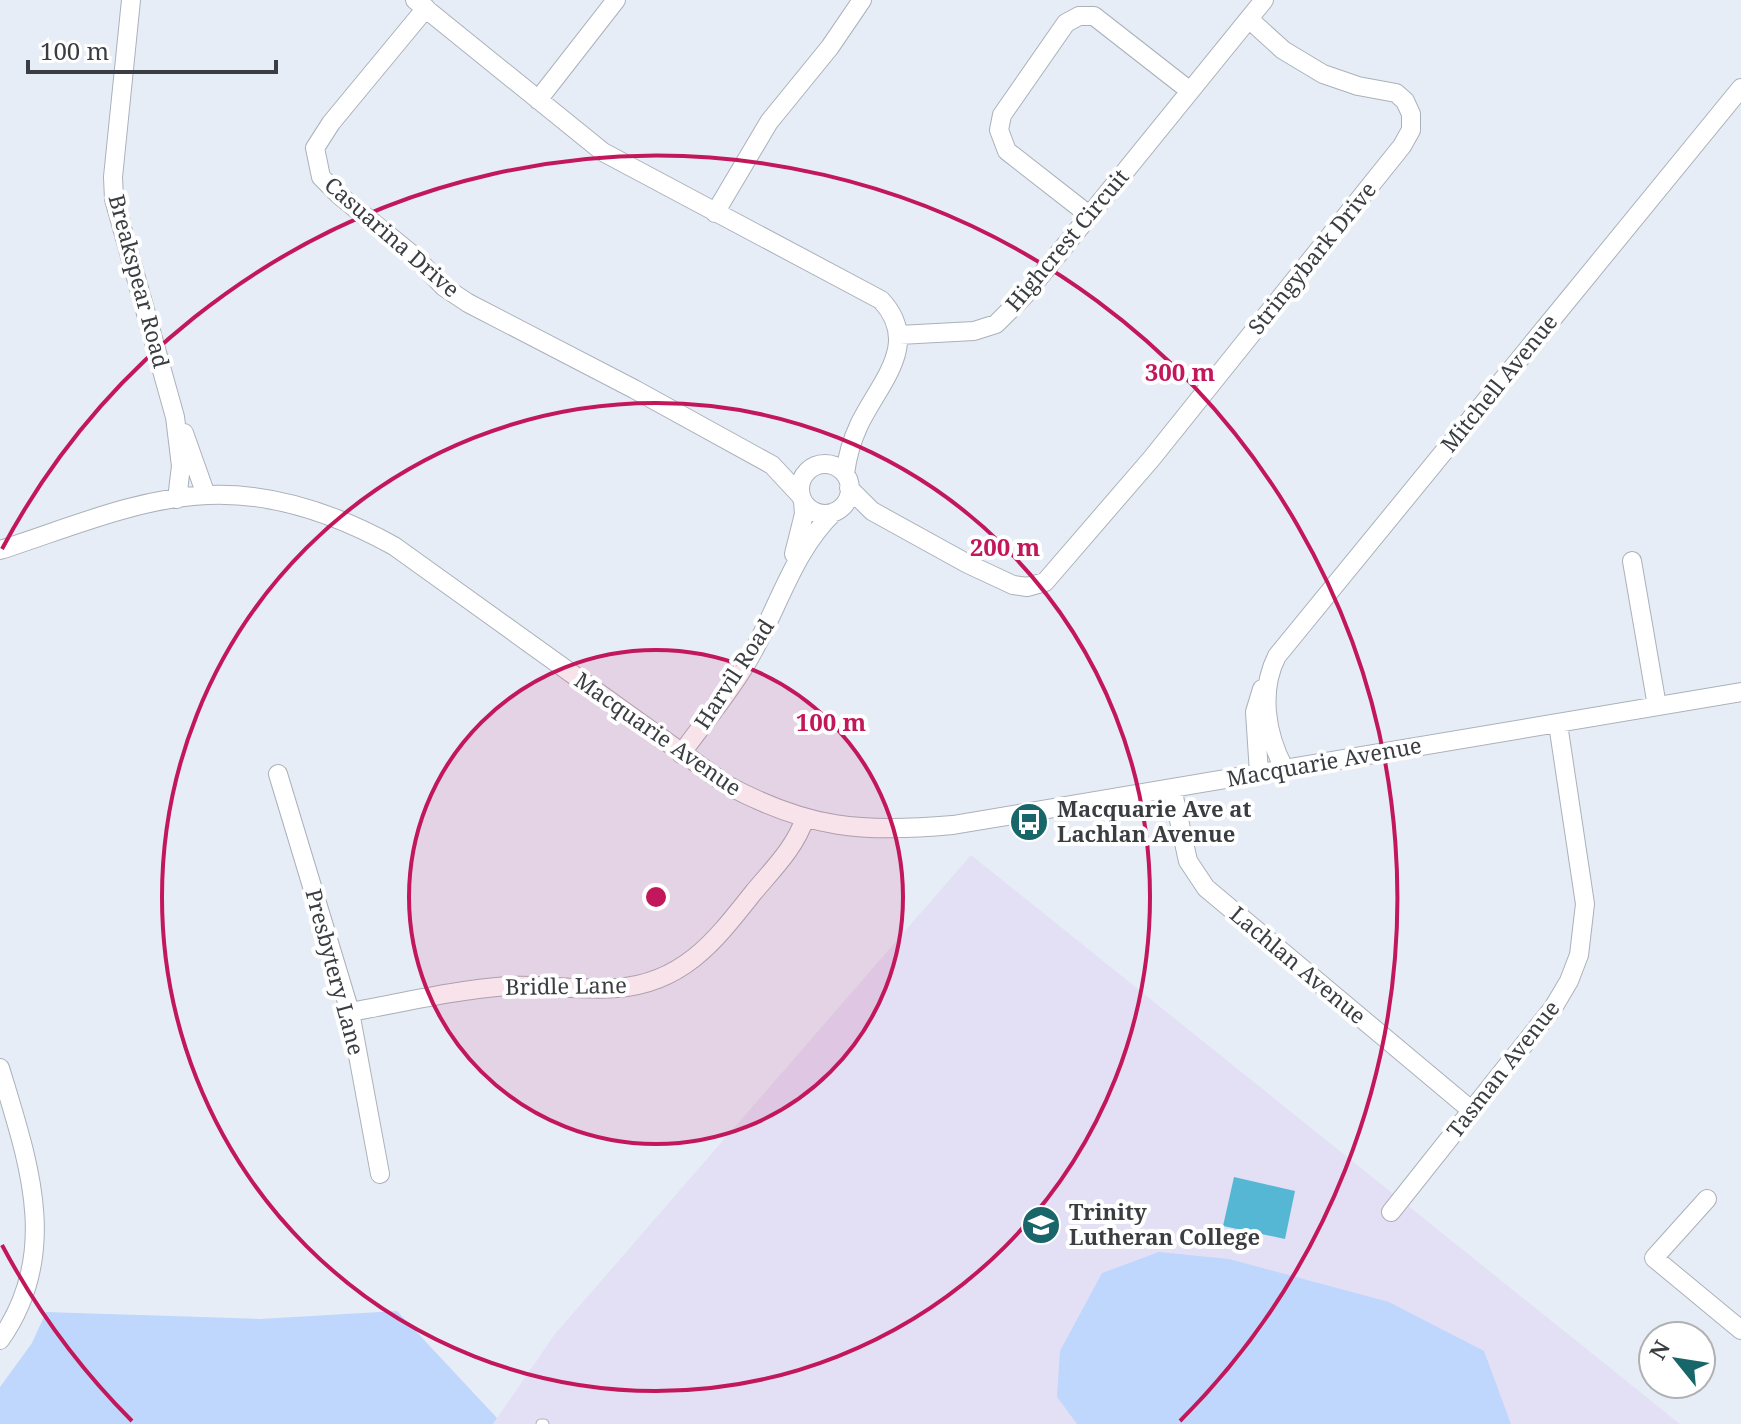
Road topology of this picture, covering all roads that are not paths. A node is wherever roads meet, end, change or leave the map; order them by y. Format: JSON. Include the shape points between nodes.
{"nodes":[{"id":1,"x":131,"y":0,"type":"edge"},
{"id":2,"x":616,"y":0,"type":"edge"},
{"id":3,"x":862,"y":0,"type":"edge"},
{"id":4,"x":1264,"y":0,"type":"edge"},
{"id":5,"x":420,"y":4,"type":"edge"},
{"id":6,"x":1249,"y":19,"type":"junction"},
{"id":7,"x":1190,"y":91,"type":"junction"},
{"id":8,"x":1738,"y":98,"type":"edge"},
{"id":9,"x":538,"y":100,"type":"junction"},
{"id":10,"x":715,"y":213,"type":"junction"},
{"id":11,"x":1089,"y":215,"type":"junction"},
{"id":12,"x":899,"y":335,"type":"junction"},
{"id":13,"x":175,"y":417,"type":"junction"},
{"id":14,"x":859,"y":426,"type":"junction"},
{"id":15,"x":772,"y":465,"type":"junction"},
{"id":16,"x":817,"y":467,"type":"junction"},
{"id":17,"x":847,"y":481,"type":"junction"},
{"id":18,"x":206,"y":495,"type":"junction"},
{"id":19,"x":802,"y":498,"type":"junction"},
{"id":20,"x":177,"y":499,"type":"junction"},
{"id":21,"x":838,"y":510,"type":"junction"},
{"id":22,"x":872,"y":511,"type":"junction"},
{"id":23,"x":0,"y":550,"type":"edge"},
{"id":24,"x":1632,"y":561,"type":"dead end"},
{"id":25,"x":783,"y":591,"type":"junction"},
{"id":26,"x":1267,"y":684,"type":"junction"},
{"id":27,"x":1741,"y":692,"type":"edge"},
{"id":28,"x":1657,"y":706,"type":"junction"},
{"id":29,"x":1558,"y":724,"type":"junction"},
{"id":30,"x":681,"y":754,"type":"junction"},
{"id":31,"x":1284,"y":768,"type":"junction"},
{"id":32,"x":1259,"y":773,"type":"junction"},
{"id":33,"x":278,"y":774,"type":"dead end"},
{"id":34,"x":1172,"y":788,"type":"junction"},
{"id":35,"x":805,"y":818,"type":"junction"},
{"id":36,"x":350,"y":1012,"type":"junction"},
{"id":37,"x":0,"y":1068,"type":"edge"},
{"id":38,"x":1471,"y":1110,"type":"junction"},
{"id":39,"x":8,"y":1120,"type":"edge"},
{"id":40,"x":380,"y":1174,"type":"dead end"},
{"id":41,"x":1707,"y":1199,"type":"dead end"},
{"id":42,"x":1391,"y":1212,"type":"dead end"},
{"id":43,"x":1741,"y":1330,"type":"edge"},
{"id":44,"x":0,"y":1340,"type":"edge"}],
"edges":[{"from":1,"to":13,"type":"street","name":"Breakspear Road","via":[[114,199]]},
{"from":2,"to":9,"type":"street"},
{"from":3,"to":10,"type":"street","via":[[769,122]]},
{"from":4,"to":6,"type":"street","name":"Highcrest Circuit"},
{"from":5,"to":9,"type":"street"},
{"from":5,"to":15,"type":"street","name":"Casuarina Drive","via":[[315,148],[321,177],[468,303]]},
{"from":6,"to":7,"type":"street","name":"Highcrest Circuit"},
{"from":6,"to":22,"type":"street","name":"Stringybark Drive","via":[[1283,50],[1323,74],[1396,93],[1411,114],[1411,130],[1402,146],[1152,458],[1045,582],[1013,585]]},
{"from":7,"to":11,"type":"street","name":"Highcrest Circuit"},
{"from":7,"to":11,"type":"street","via":[[1094,16],[1066,23],[1002,115],[999,130],[1007,151]]},
{"from":8,"to":26,"type":"street","name":"Mitchell Avenue","via":[[1285,646]]},
{"from":9,"to":10,"type":"street","via":[[603,152]]},
{"from":10,"to":12,"type":"street","via":[[881,300],[895,318]]},
{"from":11,"to":12,"type":"street","name":"Highcrest Circuit","via":[[996,324],[974,331]]},
{"from":12,"to":14,"type":"street","via":[[891,367]]},
{"from":13,"to":18,"type":"street","name":"Breakspear Road"},
{"from":13,"to":20,"type":"street","name":"Breakspear Road","via":[[181,466]]},
{"from":14,"to":16,"type":"street"},
{"from":14,"to":17,"type":"street"},
{"from":15,"to":16,"type":"street","name":"Casuarina Drive","via":[[794,471]]},
{"from":15,"to":19,"type":"street","name":"Casuarina Drive"},
{"from":16,"to":17,"type":"street","via":[[839,469]]},
{"from":16,"to":19,"type":"street","via":[[801,480]]},
{"from":17,"to":21,"type":"street","via":[[849,496]]},
{"from":17,"to":22,"type":"street","name":"Stringybark Drive"},
{"from":18,"to":20,"type":"street","name":"Macquarie Avenue"},
{"from":18,"to":30,"type":"street","name":"Macquarie Avenue","via":[[271,500],[365,530]]},
{"from":19,"to":21,"type":"street","via":[[813,512]]},
{"from":19,"to":25,"type":"street","name":"Harvil Road","via":[[800,533]]},
{"from":20,"to":23,"type":"street","name":"Macquarie Avenue"},
{"from":21,"to":22,"type":"street","name":"Stringybark Drive"},
{"from":21,"to":25,"type":"street","name":"Harvil Road","via":[[811,539]]},
{"from":24,"to":28,"type":"street"},
{"from":25,"to":30,"type":"street","name":"Harvil Road","via":[[748,661]]},
{"from":26,"to":31,"type":"street","via":[[1272,736]]},
{"from":26,"to":32,"type":"street","name":"Mitchell Avenue","via":[[1255,712]]},
{"from":27,"to":28,"type":"street","name":"Macquarie Avenue"},
{"from":28,"to":29,"type":"street","name":"Macquarie Avenue"},
{"from":29,"to":31,"type":"street","name":"Macquarie Avenue"},
{"from":29,"to":38,"type":"street","name":"Tasman Avenue","via":[[1585,904],[1579,955],[1553,1008]]},
{"from":30,"to":35,"type":"street","name":"Macquarie Avenue","via":[[751,798]]},
{"from":31,"to":32,"type":"street","name":"Macquarie Avenue"},
{"from":32,"to":34,"type":"street","name":"Macquarie Avenue"},
{"from":33,"to":36,"type":"street","name":"Presbytery Lane"},
{"from":34,"to":35,"type":"street","name":"Macquarie Avenue","via":[[915,829],[869,830]]},
{"from":34,"to":38,"type":"street","name":"Lachlan Avenue","via":[[1188,861],[1206,888]]},
{"from":35,"to":36,"type":"street","name":"Bridle Lane","via":[[792,846],[714,942],[669,974],[616,988],[489,987]]},
{"from":36,"to":40,"type":"street","name":"Presbytery Lane"},
{"from":37,"to":39,"type":"street"},
{"from":38,"to":42,"type":"street","name":"Tasman Avenue"},
{"from":39,"to":44,"type":"street","via":[[32,1184],[36,1232],[26,1292]]},
{"from":41,"to":43,"type":"street","via":[[1654,1258]]}]}
